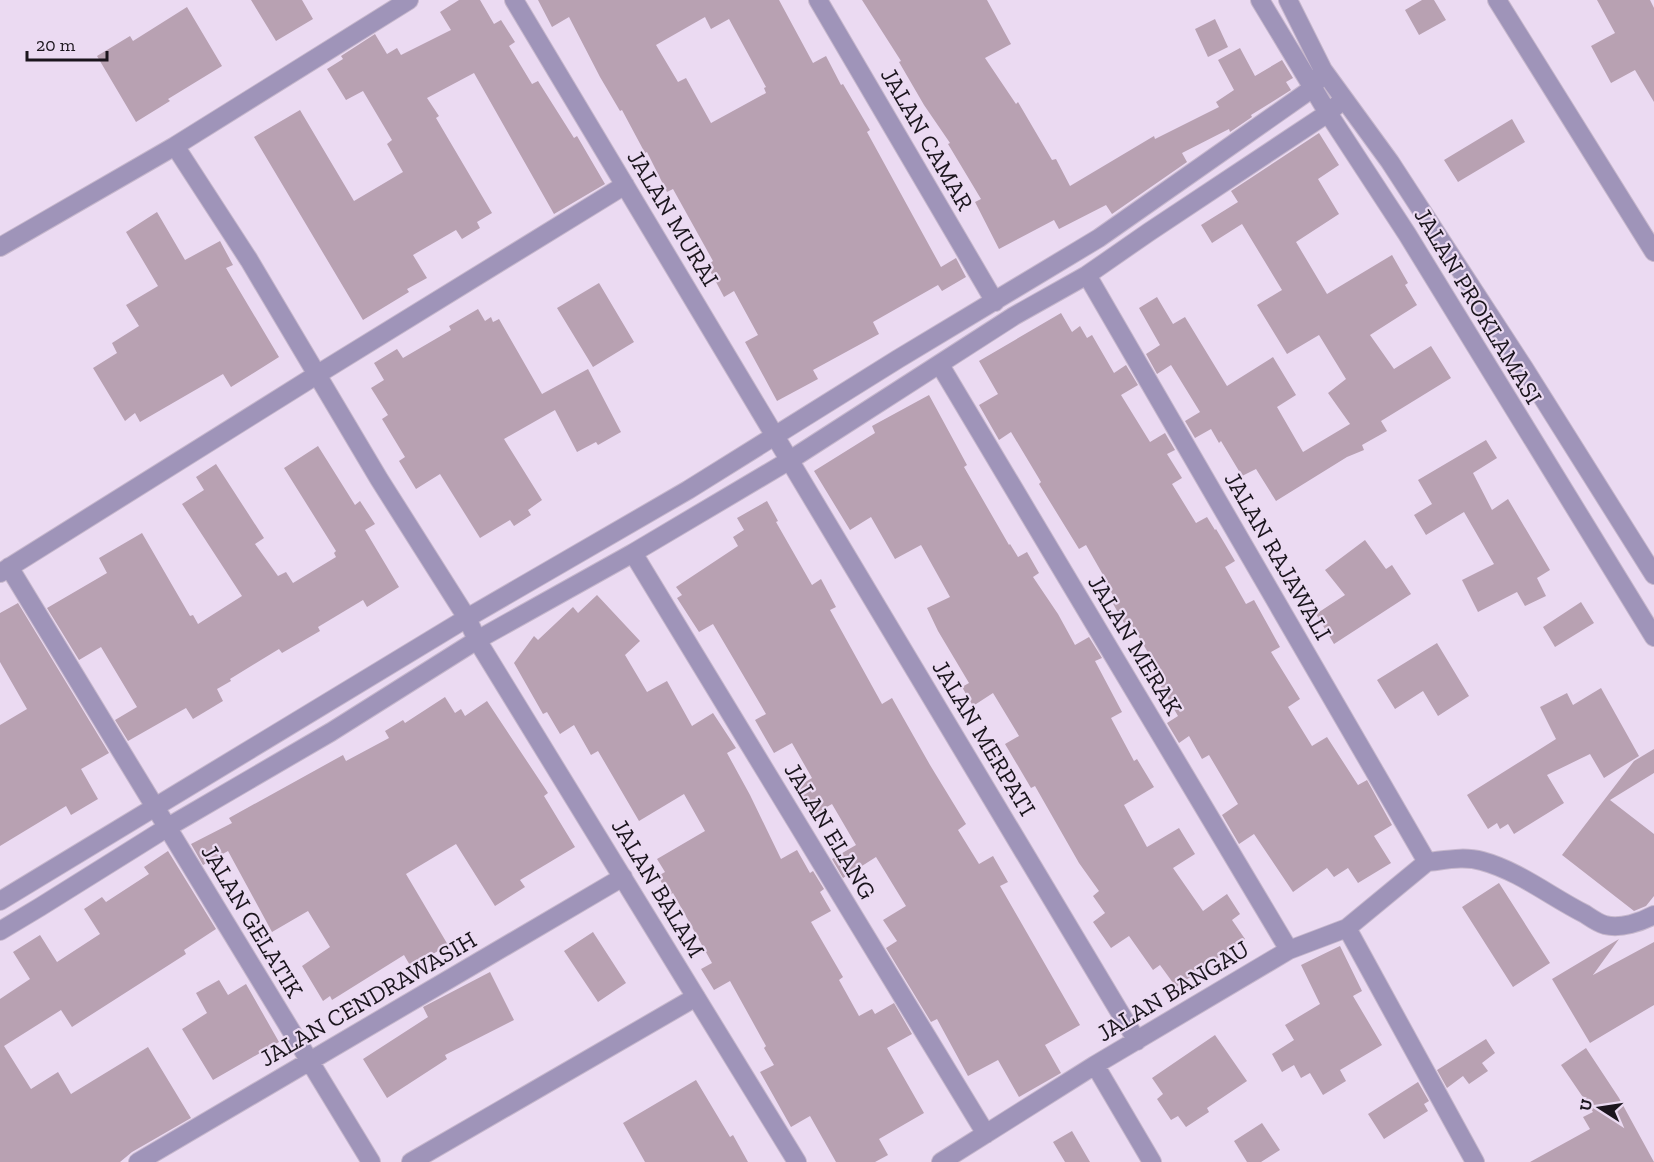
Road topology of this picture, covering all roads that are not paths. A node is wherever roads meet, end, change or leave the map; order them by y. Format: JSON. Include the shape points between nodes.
{"nodes":[{"id":1,"x":409,"y":0,"type":"edge"},
{"id":2,"x":514,"y":0,"type":"edge"},
{"id":3,"x":818,"y":0,"type":"edge"},
{"id":4,"x":1260,"y":0,"type":"edge"},
{"id":5,"x":1288,"y":0,"type":"edge"},
{"id":6,"x":1497,"y":0,"type":"edge"},
{"id":7,"x":1323,"y":70,"type":"junction"},
{"id":8,"x":1313,"y":88,"type":"junction"},
{"id":9,"x":1344,"y":99,"type":"junction"},
{"id":10,"x":1328,"y":113,"type":"junction"},
{"id":11,"x":175,"y":146,"type":"junction"},
{"id":12,"x":625,"y":185,"type":"junction"},
{"id":13,"x":0,"y":248,"type":"edge"},
{"id":14,"x":1654,"y":252,"type":"edge"},
{"id":15,"x":1087,"y":275,"type":"junction"},
{"id":16,"x":995,"y":302,"type":"junction"},
{"id":17,"x":940,"y":365,"type":"junction"},
{"id":18,"x":318,"y":374,"type":"junction"},
{"id":19,"x":776,"y":435,"type":"junction"},
{"id":20,"x":790,"y":460,"type":"junction"},
{"id":21,"x":633,"y":553,"type":"junction"},
{"id":22,"x":5,"y":570,"type":"edge"},
{"id":23,"x":1654,"y":575,"type":"edge"},
{"id":24,"x":467,"y":618,"type":"junction"},
{"id":25,"x":1654,"y":637,"type":"edge"},
{"id":26,"x":477,"y":640,"type":"junction"},
{"id":27,"x":156,"y":806,"type":"junction"},
{"id":28,"x":168,"y":827,"type":"junction"},
{"id":29,"x":1427,"y":862,"type":"junction"},
{"id":30,"x":623,"y":877,"type":"junction"},
{"id":31,"x":0,"y":901,"type":"edge"},
{"id":32,"x":1654,"y":915,"type":"edge"},
{"id":33,"x":1347,"y":928,"type":"junction"},
{"id":34,"x":0,"y":930,"type":"edge"},
{"id":35,"x":1289,"y":950,"type":"junction"},
{"id":36,"x":696,"y":997,"type":"junction"},
{"id":37,"x":1137,"y":1041,"type":"junction"},
{"id":38,"x":309,"y":1061,"type":"junction"},
{"id":39,"x":1095,"y":1065,"type":"junction"},
{"id":40,"x":986,"y":1134,"type":"junction"},
{"id":41,"x":138,"y":1162,"type":"edge"},
{"id":42,"x":371,"y":1162,"type":"edge"},
{"id":43,"x":411,"y":1162,"type":"edge"},
{"id":44,"x":797,"y":1162,"type":"edge"},
{"id":45,"x":941,"y":1162,"type":"edge"},
{"id":46,"x":1152,"y":1162,"type":"edge"},
{"id":47,"x":1475,"y":1162,"type":"edge"}],
"edges":[{"from":1,"to":11,"type":"street"},
{"from":2,"to":12,"type":"street","name":"JALAN MURAI"},
{"from":3,"to":16,"type":"street","name":"JALAN CAMAR"},
{"from":4,"to":8,"type":"street","name":"JALAN PROKLAMASI"},
{"from":5,"to":7,"type":"street","name":"JALAN PROKLAMASI"},
{"from":6,"to":14,"type":"street"},
{"from":7,"to":8,"type":"street"},
{"from":7,"to":9,"type":"street","name":"JALAN PROKLAMASI"},
{"from":8,"to":10,"type":"street","name":"JALAN PROKLAMASI"},
{"from":8,"to":16,"type":"street","via":[[1099,238]]},
{"from":9,"to":10,"type":"street"},
{"from":9,"to":23,"type":"street","name":"JALAN PROKLAMASI","via":[[1390,162]]},
{"from":10,"to":15,"type":"street"},
{"from":10,"to":25,"type":"street","name":"JALAN PROKLAMASI","via":[[1407,234]]},
{"from":11,"to":13,"type":"street"},
{"from":11,"to":18,"type":"street","name":"JALAN BALAM"},
{"from":12,"to":18,"type":"street"},
{"from":12,"to":19,"type":"street","name":"JALAN MURAI"},
{"from":15,"to":17,"type":"street","via":[[1014,316]]},
{"from":15,"to":29,"type":"street","name":"JALAN RAJAWALI"},
{"from":16,"to":19,"type":"street"},
{"from":17,"to":20,"type":"street"},
{"from":17,"to":35,"type":"street","name":"JALAN MERAK"},
{"from":18,"to":22,"type":"street"},
{"from":18,"to":24,"type":"street","name":"JALAN BALAM"},
{"from":19,"to":20,"type":"street","name":"JALAN MURAI"},
{"from":19,"to":24,"type":"street"},
{"from":20,"to":21,"type":"street"},
{"from":20,"to":37,"type":"street","name":"JALAN MERPATI"},
{"from":21,"to":26,"type":"street"},
{"from":21,"to":40,"type":"street","name":"JALAN ELANG"},
{"from":22,"to":27,"type":"street","name":"JALAN GELATIK"},
{"from":24,"to":26,"type":"street","name":"JALAN BALAM"},
{"from":24,"to":27,"type":"street"},
{"from":26,"to":28,"type":"street","via":[[331,732]]},
{"from":26,"to":30,"type":"street","name":"JALAN BALAM"},
{"from":27,"to":28,"type":"street","name":"JALAN GELATIK"},
{"from":27,"to":31,"type":"street"},
{"from":28,"to":34,"type":"street"},
{"from":28,"to":38,"type":"street","name":"JALAN GELATIK"},
{"from":29,"to":32,"type":"street","via":[[1463,858],[1483,861],[1517,875],[1606,925],[1624,926]]},
{"from":29,"to":33,"type":"street","name":"JALAN BANGAU"},
{"from":30,"to":36,"type":"street","name":"JALAN BALAM"},
{"from":30,"to":38,"type":"street","name":"JALAN CENDRAWASIH"},
{"from":33,"to":35,"type":"street","name":"JALAN BANGAU"},
{"from":33,"to":47,"type":"street"},
{"from":35,"to":37,"type":"street","name":"JALAN BANGAU"},
{"from":36,"to":43,"type":"street"},
{"from":36,"to":44,"type":"street","name":"JALAN BALAM"},
{"from":37,"to":39,"type":"street","name":"JALAN BANGAU"},
{"from":38,"to":41,"type":"street","name":"JALAN CENDRAWASIH"},
{"from":38,"to":42,"type":"street","name":"JALAN GELATIK"},
{"from":39,"to":40,"type":"street","name":"JALAN BANGAU"},
{"from":39,"to":46,"type":"street"},
{"from":40,"to":45,"type":"street","name":"JALAN BANGAU"}]}
